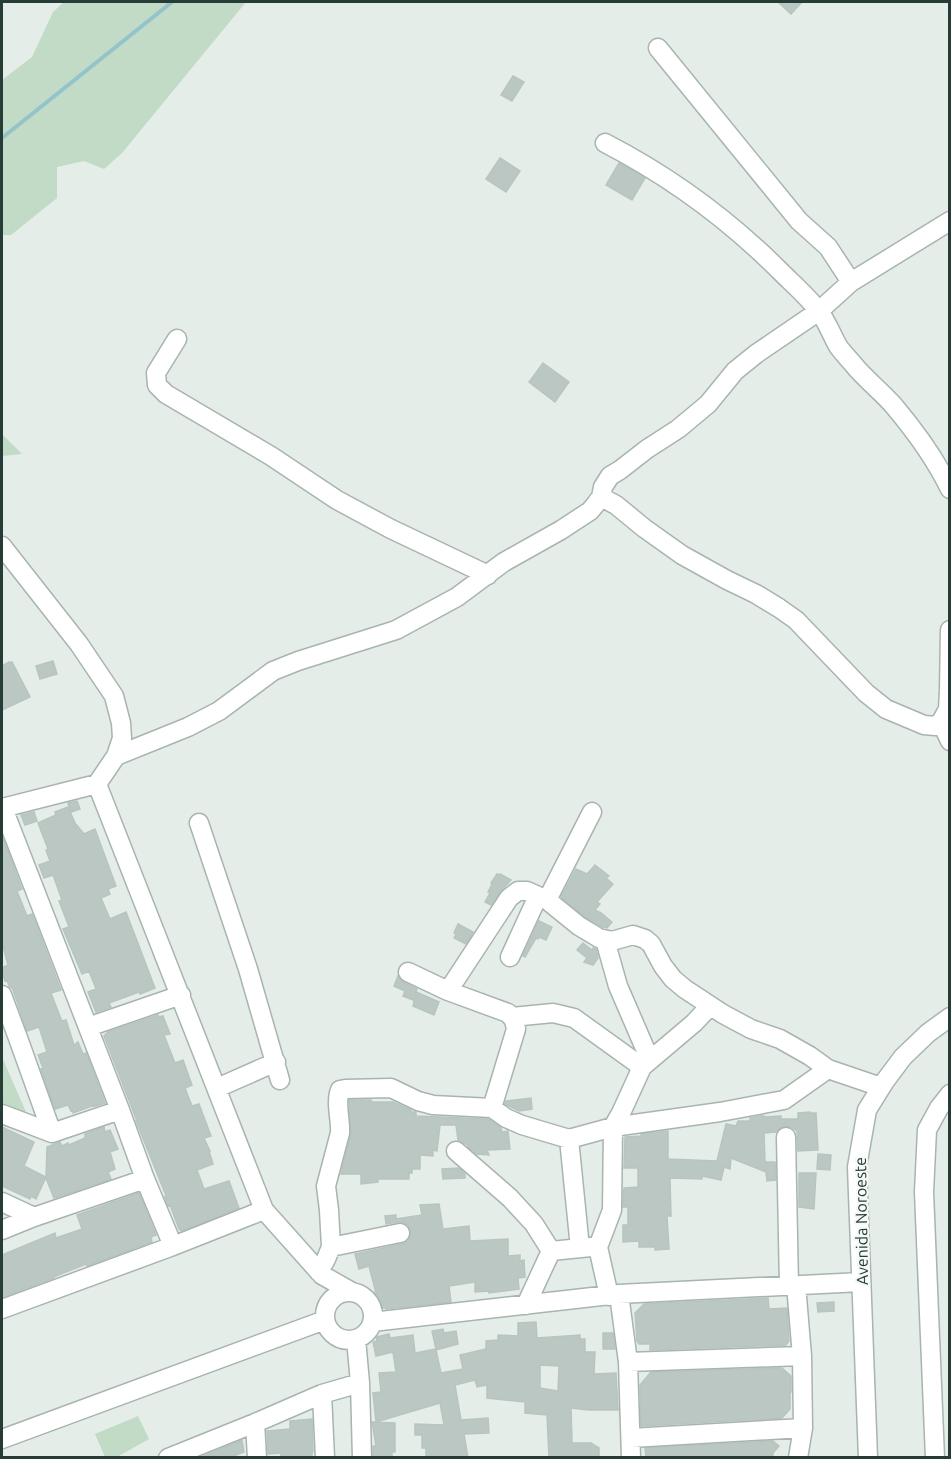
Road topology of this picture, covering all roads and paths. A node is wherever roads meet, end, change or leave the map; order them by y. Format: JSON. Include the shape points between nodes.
{"nodes":[{"id":1,"x":658,"y":48,"type":"dead end"},
{"id":2,"x":605,"y":143,"type":"dead end"},
{"id":3,"x":950,"y":221,"type":"edge"},
{"id":4,"x":851,"y":282,"type":"junction"},
{"id":5,"x":819,"y":311,"type":"junction"},
{"id":6,"x":177,"y":339,"type":"dead end"},
{"id":7,"x":950,"y":489,"type":"edge"},
{"id":8,"x":601,"y":497,"type":"junction"},
{"id":9,"x":2,"y":546,"type":"edge"},
{"id":10,"x":488,"y":574,"type":"junction"},
{"id":11,"x":950,"y":630,"type":"edge"},
{"id":12,"x":941,"y":722,"type":"junction"},
{"id":13,"x":950,"y":741,"type":"edge"},
{"id":14,"x":116,"y":756,"type":"junction"},
{"id":15,"x":97,"y":784,"type":"junction"},
{"id":16,"x":2,"y":808,"type":"edge"},
{"id":17,"x":592,"y":812,"type":"dead end"},
{"id":18,"x":199,"y":823,"type":"dead end"},
{"id":19,"x":543,"y":898,"type":"junction"},
{"id":20,"x":604,"y":940,"type":"junction"},
{"id":21,"x":510,"y":957,"type":"dead end"},
{"id":22,"x":408,"y":972,"type":"dead end"},
{"id":23,"x":448,"y":991,"type":"junction"},
{"id":24,"x":2,"y":995,"type":"edge"},
{"id":25,"x":181,"y":995,"type":"junction"},
{"id":26,"x":710,"y":1006,"type":"junction"},
{"id":27,"x":512,"y":1017,"type":"junction"},
{"id":28,"x":950,"y":1017,"type":"edge"},
{"id":29,"x":88,"y":1027,"type":"junction"},
{"id":30,"x":10,"y":1041,"type":"edge"},
{"id":31,"x":646,"y":1064,"type":"junction"},
{"id":32,"x":828,"y":1069,"type":"junction"},
{"id":33,"x":881,"y":1087,"type":"junction"},
{"id":34,"x":217,"y":1088,"type":"junction"},
{"id":35,"x":950,"y":1094,"type":"edge"},
{"id":36,"x":492,"y":1108,"type":"junction"},
{"id":37,"x":120,"y":1110,"type":"junction"},
{"id":38,"x":2,"y":1114,"type":"edge"},
{"id":39,"x":613,"y":1127,"type":"junction"},
{"id":40,"x":52,"y":1133,"type":"junction"},
{"id":41,"x":786,"y":1137,"type":"dead end"},
{"id":42,"x":569,"y":1139,"type":"junction"},
{"id":43,"x":456,"y":1151,"type":"dead end"},
{"id":44,"x":145,"y":1179,"type":"junction"},
{"id":45,"x":2,"y":1202,"type":"edge"},
{"id":46,"x":264,"y":1210,"type":"junction"},
{"id":47,"x":34,"y":1216,"type":"junction"},
{"id":48,"x":2,"y":1230,"type":"edge"},
{"id":49,"x":400,"y":1233,"type":"dead end"},
{"id":50,"x":173,"y":1246,"type":"junction"},
{"id":51,"x":331,"y":1247,"type":"junction"},
{"id":52,"x":598,"y":1247,"type":"junction"},
{"id":53,"x":580,"y":1248,"type":"junction"},
{"id":54,"x":551,"y":1251,"type":"junction"},
{"id":55,"x":320,"y":1273,"type":"junction"},
{"id":56,"x":861,"y":1282,"type":"junction"},
{"id":57,"x":793,"y":1285,"type":"junction"},
{"id":58,"x":352,"y":1292,"type":"junction"},
{"id":59,"x":614,"y":1295,"type":"junction"},
{"id":60,"x":526,"y":1305,"type":"junction"},
{"id":61,"x":2,"y":1309,"type":"edge"},
{"id":62,"x":326,"y":1313,"type":"junction"},
{"id":63,"x":372,"y":1322,"type":"junction"},
{"id":64,"x":356,"y":1339,"type":"junction"},
{"id":65,"x":802,"y":1356,"type":"junction"},
{"id":66,"x":628,"y":1362,"type":"junction"},
{"id":67,"x":360,"y":1383,"type":"junction"},
{"id":68,"x":322,"y":1394,"type":"junction"},
{"id":69,"x":255,"y":1423,"type":"junction"},
{"id":70,"x":803,"y":1428,"type":"junction"},
{"id":71,"x":631,"y":1438,"type":"junction"},
{"id":72,"x":2,"y":1439,"type":"edge"},
{"id":73,"x":168,"y":1458,"type":"edge"},
{"id":74,"x":257,"y":1458,"type":"edge"},
{"id":75,"x":325,"y":1458,"type":"edge"},
{"id":76,"x":362,"y":1458,"type":"edge"},
{"id":77,"x":631,"y":1458,"type":"edge"},
{"id":78,"x":798,"y":1458,"type":"edge"},
{"id":79,"x":868,"y":1458,"type":"edge"},
{"id":80,"x":935,"y":1458,"type":"edge"}],
"edges":[{"from":1,"to":4,"type":"street","via":[[799,221],[828,247]]},
{"from":2,"to":5,"type":"street","via":[[635,158],[710,209],[758,249]]},
{"from":3,"to":4,"type":"street"},
{"from":4,"to":5,"type":"street"},
{"from":5,"to":7,"type":"street","via":[[839,347],[894,407]]},
{"from":5,"to":8,"type":"street","via":[[756,354],[735,371],[708,404],[610,476]]},
{"from":6,"to":10,"type":"street","via":[[156,373],[157,385],[166,394],[337,500]]},
{"from":8,"to":10,"type":"street","via":[[590,511]]},
{"from":8,"to":12,"type":"street","via":[[682,555],[796,620],[886,710],[924,726]]},
{"from":9,"to":14,"type":"street","via":[[79,644],[114,696],[122,738]]},
{"from":10,"to":14,"type":"street","via":[[457,597],[396,630],[273,671],[208,717]]},
{"from":11,"to":12,"type":"street","via":[[949,700]]},
{"from":12,"to":13,"type":"street"},
{"from":14,"to":15,"type":"street"},
{"from":15,"to":16,"type":"street"},
{"from":15,"to":25,"type":"street"},
{"from":16,"to":29,"type":"street"},
{"from":17,"to":19,"type":"street"},
{"from":18,"to":34,"type":"street","via":[[278,1071]]},
{"from":19,"to":20,"type":"street"},
{"from":19,"to":21,"type":"street"},
{"from":19,"to":23,"type":"street","via":[[527,891],[518,891],[508,898]]},
{"from":20,"to":26,"type":"street","via":[[612,942],[633,935],[645,939],[673,979]]},
{"from":20,"to":31,"type":"street"},
{"from":22,"to":23,"type":"street"},
{"from":23,"to":27,"type":"street","via":[[508,1012]]},
{"from":24,"to":30,"type":"street"},
{"from":25,"to":29,"type":"street"},
{"from":25,"to":34,"type":"street"},
{"from":26,"to":31,"type":"street"},
{"from":26,"to":32,"type":"street","via":[[751,1029],[780,1039]]},
{"from":27,"to":31,"type":"street","via":[[553,1013],[574,1018]]},
{"from":27,"to":36,"type":"street","via":[[516,1029]]},
{"from":28,"to":33,"type":"street","name":"Avenida Noroeste","via":[[903,1057]]},
{"from":29,"to":37,"type":"street"},
{"from":30,"to":40,"type":"street"},
{"from":31,"to":39,"type":"street"},
{"from":32,"to":33,"type":"street"},
{"from":32,"to":39,"type":"street","via":[[784,1100]]},
{"from":33,"to":56,"type":"street","name":"Avenida Noroeste","via":[[867,1110],[857,1167]]},
{"from":34,"to":46,"type":"street"},
{"from":35,"to":80,"type":"street","via":[[927,1130],[924,1192]]},
{"from":36,"to":42,"type":"street","via":[[522,1125]]},
{"from":36,"to":51,"type":"street","via":[[433,1105],[390,1088],[340,1090],[340,1133],[326,1185]]},
{"from":37,"to":40,"type":"street"},
{"from":37,"to":44,"type":"street"},
{"from":38,"to":40,"type":"street"},
{"from":39,"to":42,"type":"street"},
{"from":39,"to":52,"type":"street","via":[[612,1210]]},
{"from":41,"to":57,"type":"street"},
{"from":42,"to":53,"type":"street"},
{"from":43,"to":54,"type":"street","via":[[510,1198],[534,1224]]},
{"from":44,"to":47,"type":"street"},
{"from":44,"to":50,"type":"street"},
{"from":45,"to":47,"type":"street"},
{"from":46,"to":50,"type":"street"},
{"from":46,"to":55,"type":"street"},
{"from":47,"to":48,"type":"street"},
{"from":49,"to":51,"type":"street"},
{"from":50,"to":61,"type":"street"},
{"from":51,"to":55,"type":"street"},
{"from":52,"to":53,"type":"street"},
{"from":52,"to":59,"type":"street"},
{"from":53,"to":54,"type":"street"},
{"from":54,"to":60,"type":"street"},
{"from":55,"to":58,"type":"street"},
{"from":55,"to":62,"type":"street"},
{"from":56,"to":57,"type":"street"},
{"from":56,"to":79,"type":"street","name":"Avenida Noroeste"},
{"from":57,"to":59,"type":"street"},
{"from":57,"to":65,"type":"street"},
{"from":58,"to":62,"type":"street","via":[[337,1295]]},
{"from":58,"to":63,"type":"street","via":[[369,1303]]},
{"from":59,"to":60,"type":"street"},
{"from":59,"to":66,"type":"street"},
{"from":60,"to":63,"type":"street"},
{"from":62,"to":64,"type":"street","via":[[333,1334],[348,1341]]},
{"from":62,"to":72,"type":"street"},
{"from":63,"to":64,"type":"street","via":[[369,1330]]},
{"from":64,"to":67,"type":"street"},
{"from":65,"to":66,"type":"street"},
{"from":65,"to":70,"type":"street"},
{"from":66,"to":71,"type":"street"},
{"from":67,"to":68,"type":"street"},
{"from":67,"to":76,"type":"street"},
{"from":68,"to":69,"type":"street"},
{"from":68,"to":75,"type":"street"},
{"from":69,"to":73,"type":"street"},
{"from":69,"to":74,"type":"street"},
{"from":70,"to":71,"type":"street"},
{"from":70,"to":78,"type":"street"},
{"from":71,"to":77,"type":"street"}]}
